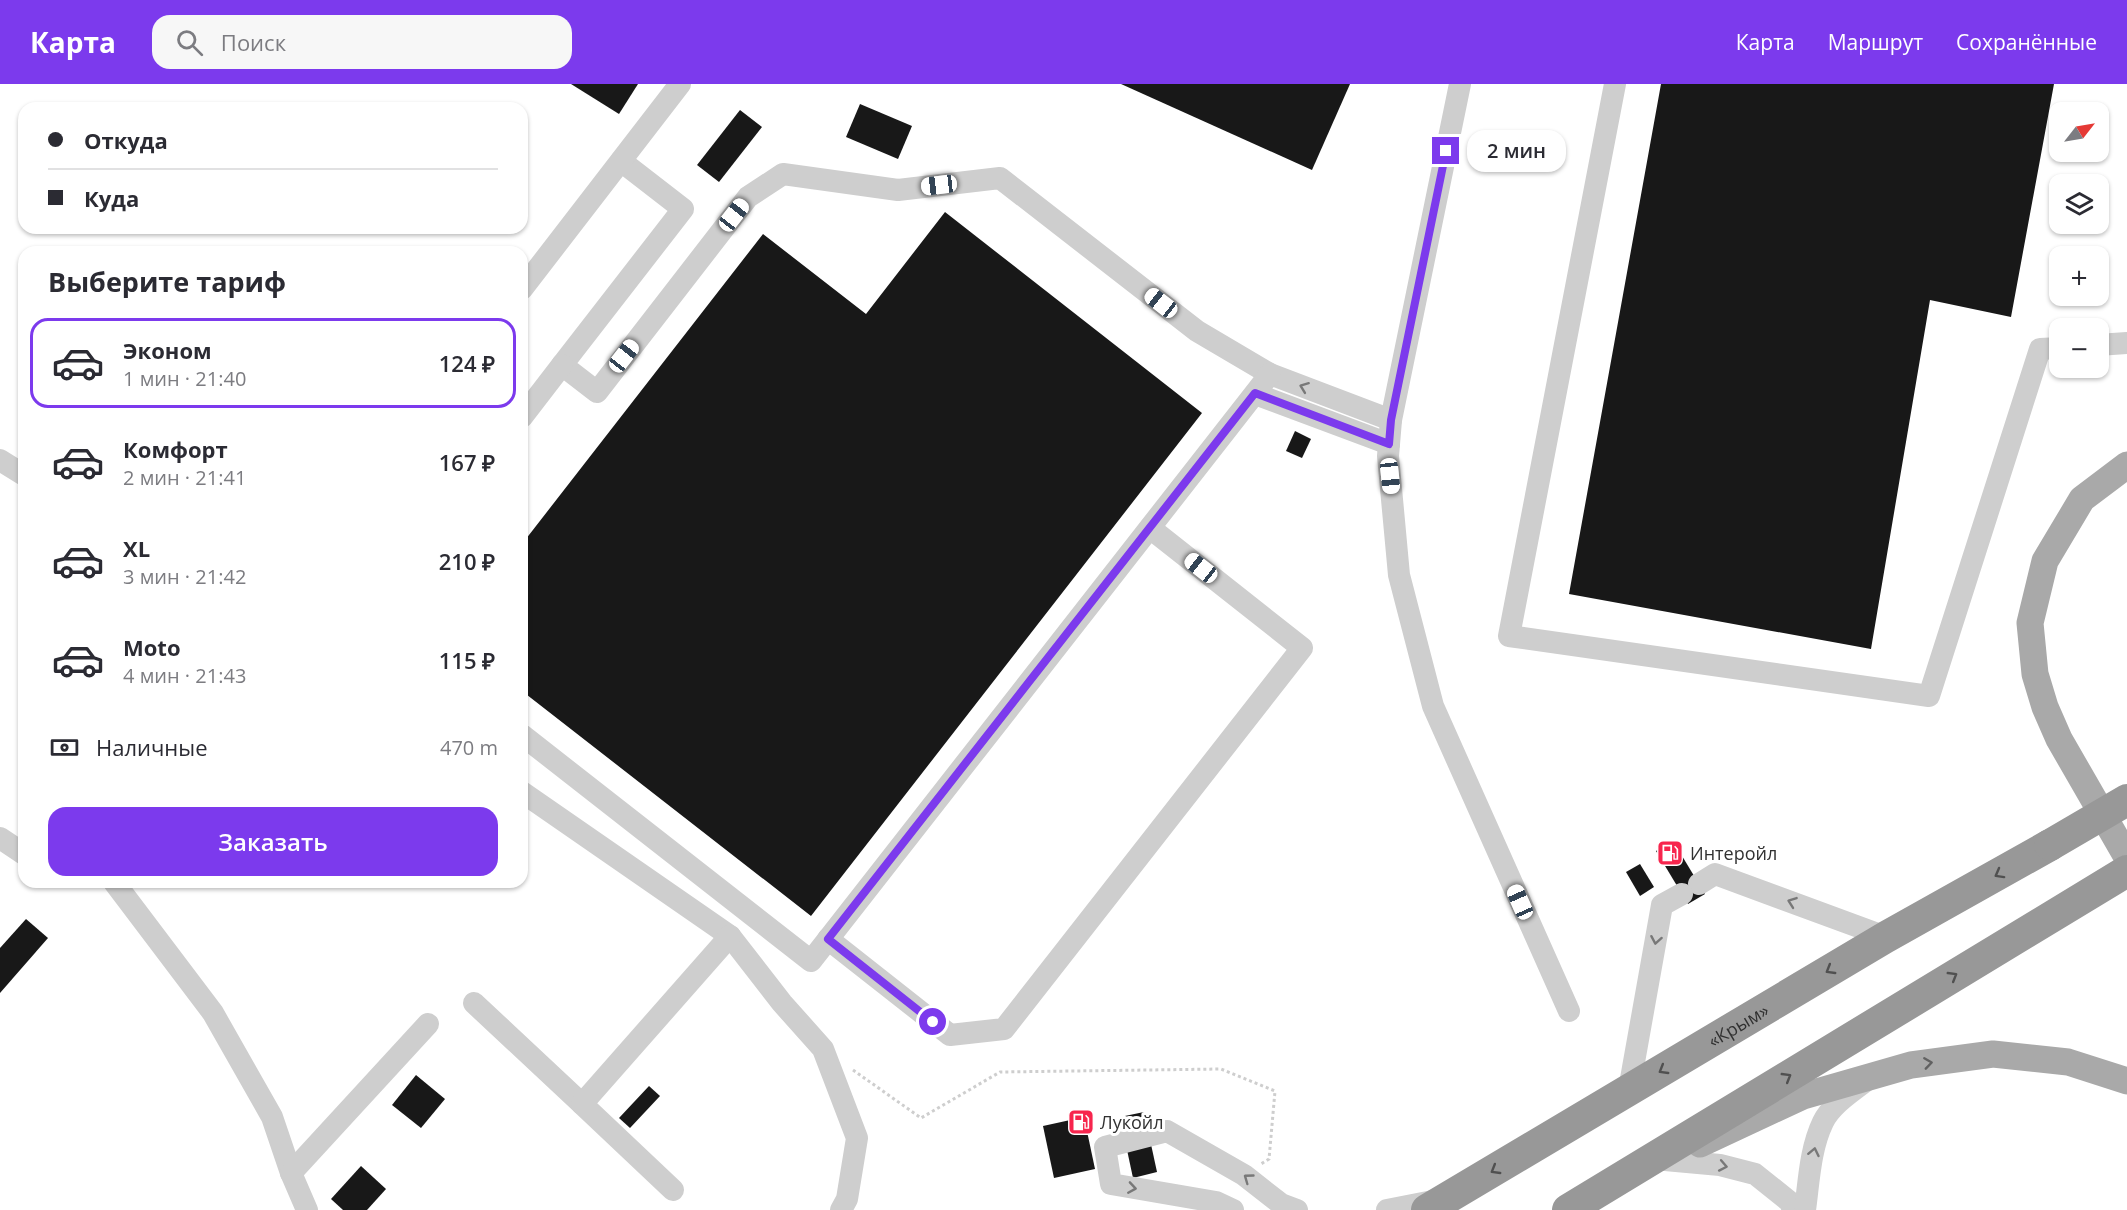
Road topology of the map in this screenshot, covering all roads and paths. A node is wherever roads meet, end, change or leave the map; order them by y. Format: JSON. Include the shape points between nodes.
{"nodes":[{"id":1,"x":680,"y":84,"type":"edge"},
{"id":2,"x":1460,"y":84,"type":"edge"},
{"id":3,"x":1615,"y":84,"type":"edge"},
{"id":4,"x":621,"y":161,"type":"junction"},
{"id":5,"x":528,"y":281,"type":"edge"},
{"id":6,"x":2127,"y":343,"type":"edge"},
{"id":7,"x":2109,"y":344,"type":"edge"},
{"id":8,"x":2049,"y":349,"type":"edge"},
{"id":9,"x":562,"y":365,"type":"junction"},
{"id":10,"x":1270,"y":374,"type":"junction"},
{"id":11,"x":1255,"y":393,"type":"junction"},
{"id":12,"x":528,"y":409,"type":"edge"},
{"id":13,"x":1391,"y":420,"type":"junction"},
{"id":14,"x":1389,"y":444,"type":"junction"},
{"id":15,"x":0,"y":460,"type":"edge"},
{"id":16,"x":2127,"y":465,"type":"edge"},
{"id":17,"x":18,"y":471,"type":"edge"},
{"id":18,"x":1150,"y":528,"type":"junction"},
{"id":19,"x":528,"y":740,"type":"edge"},
{"id":20,"x":528,"y":796,"type":"edge"},
{"id":21,"x":2127,"y":800,"type":"edge"},
{"id":22,"x":0,"y":838,"type":"edge"},
{"id":23,"x":18,"y":850,"type":"edge"},
{"id":24,"x":2127,"y":857,"type":"edge"},
{"id":25,"x":2127,"y":871,"type":"edge"},
{"id":26,"x":119,"y":888,"type":"edge"},
{"id":27,"x":730,"y":936,"type":"junction"},
{"id":28,"x":1886,"y":937,"type":"junction"},
{"id":29,"x":828,"y":939,"type":"junction"},
{"id":30,"x":474,"y":1003,"type":"dead end"},
{"id":31,"x":1569,"y":1011,"type":"dead end"},
{"id":32,"x":428,"y":1024,"type":"dead end"},
{"id":33,"x":823,"y":1049,"type":"junction"},
{"id":34,"x":1871,"y":1077,"type":"junction"},
{"id":35,"x":2127,"y":1081,"type":"edge"},
{"id":36,"x":1629,"y":1090,"type":"junction"},
{"id":37,"x":582,"y":1104,"type":"junction"},
{"id":38,"x":1665,"y":1160,"type":"junction"},
{"id":39,"x":291,"y":1173,"type":"junction"},
{"id":40,"x":1244,"y":1175,"type":"junction"},
{"id":41,"x":673,"y":1190,"type":"dead end"},
{"id":42,"x":1581,"y":1203,"type":"edge"},
{"id":43,"x":1437,"y":1204,"type":"edge"},
{"id":44,"x":307,"y":1210,"type":"edge"},
{"id":45,"x":841,"y":1210,"type":"edge"},
{"id":46,"x":1233,"y":1210,"type":"edge"},
{"id":47,"x":1297,"y":1210,"type":"edge"},
{"id":48,"x":1387,"y":1210,"type":"edge"},
{"id":49,"x":1793,"y":1210,"type":"edge"},
{"id":50,"x":1805,"y":1210,"type":"edge"}],
"edges":[{"from":1,"to":4,"type":"street"},
{"from":2,"to":13,"type":"street"},
{"from":3,"to":8,"type":"street","via":[[1509,636],[1929,696],[2040,349]]},
{"from":4,"to":5,"type":"street"},
{"from":4,"to":9,"type":"street","via":[[683,209]]},
{"from":6,"to":7,"type":"street"},
{"from":9,"to":10,"type":"street","via":[[597,392],[748,197],[783,174],[898,190],[1000,178],[1197,331]]},
{"from":9,"to":12,"type":"street"},
{"from":10,"to":11,"type":"street"},
{"from":13,"to":10,"type":"street","one_way":true},
{"from":11,"to":14,"type":"street"},
{"from":11,"to":18,"type":"street"},
{"from":13,"to":14,"type":"street"},
{"from":14,"to":31,"type":"street","via":[[1400,575],[1433,706]]},
{"from":15,"to":17,"type":"street"},
{"from":16,"to":24,"type":"main road","via":[[2082,499],[2045,561],[2030,623],[2035,674],[2045,707],[2059,740]]},
{"from":18,"to":29,"type":"street"},
{"from":18,"to":29,"type":"street","via":[[1302,648],[1004,1029],[950,1035]]},
{"from":19,"to":29,"type":"street","via":[[811,961]]},
{"from":20,"to":27,"type":"street"},
{"from":21,"to":28,"type":"highway","name":"«Крым»","one_way":true,"bridge":true},
{"from":22,"to":23,"type":"street"},
{"from":42,"to":25,"type":"highway","one_way":true},
{"from":26,"to":39,"type":"street","via":[[213,1013],[272,1117]]},
{"from":27,"to":33,"type":"street"},
{"from":27,"to":37,"type":"street"},
{"from":28,"to":36,"type":"highway","name":"«Крым»","one_way":true},
{"from":28,"to":36,"type":"street","one_way":true,"via":[[1715,874],[1662,905]]},
{"from":30,"to":37,"type":"street"},
{"from":32,"to":39,"type":"street"},
{"from":33,"to":40,"type":"path","via":[[921,1118],[1000,1072],[1221,1069],[1275,1091],[1269,1159]]},
{"from":33,"to":45,"type":"street","via":[[857,1138],[847,1199]]},
{"from":34,"to":35,"type":"main road","one_way":true,"via":[[1911,1065],[1993,1054],[2068,1062]]},
{"from":34,"to":38,"type":"main road","via":[[1803,1095]]},
{"from":50,"to":34,"type":"street","one_way":true,"via":[[1814,1150],[1824,1121],[1836,1105]]},
{"from":36,"to":43,"type":"highway","name":"«Крым»","one_way":true},
{"from":37,"to":41,"type":"street"},
{"from":38,"to":42,"type":"main road"},
{"from":38,"to":49,"type":"street","one_way":true,"via":[[1720,1165],[1755,1174],[1790,1202]]},
{"from":39,"to":44,"type":"street"},
{"from":40,"to":46,"type":"street","one_way":true,"via":[[1167,1131],[1105,1147],[1111,1184],[1216,1202]]},
{"from":47,"to":40,"type":"street","one_way":true,"via":[[1281,1204]]},
{"from":43,"to":48,"type":"street"}]}
